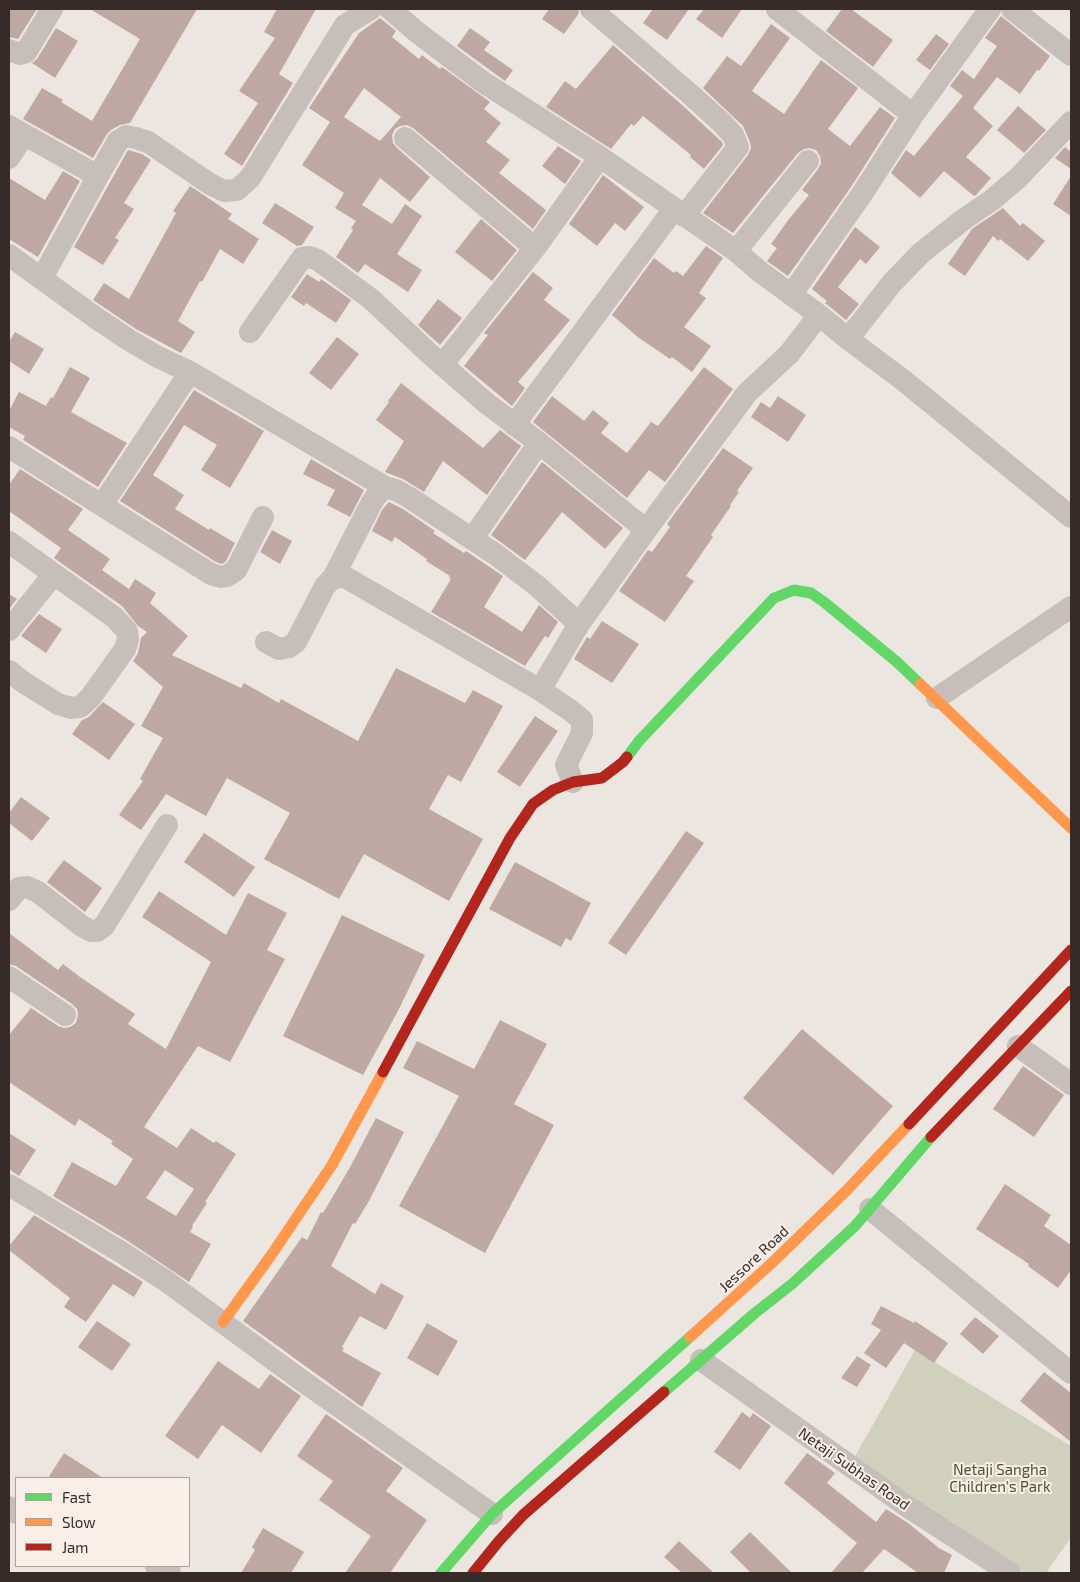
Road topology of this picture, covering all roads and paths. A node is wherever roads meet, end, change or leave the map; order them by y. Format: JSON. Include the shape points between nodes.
{"nodes":[{"id":1,"x":52,"y":9,"type":"edge"},
{"id":2,"x":370,"y":9,"type":"edge"},
{"id":3,"x":390,"y":9,"type":"edge"},
{"id":4,"x":591,"y":9,"type":"edge"},
{"id":5,"x":778,"y":9,"type":"edge"},
{"id":6,"x":990,"y":9,"type":"edge"},
{"id":7,"x":1012,"y":9,"type":"edge"},
{"id":8,"x":9,"y":50,"type":"edge"},
{"id":9,"x":1071,"y":55,"type":"edge"},
{"id":10,"x":913,"y":115,"type":"junction"},
{"id":11,"x":1071,"y":122,"type":"edge"},
{"id":12,"x":16,"y":130,"type":"edge"},
{"id":13,"x":405,"y":138,"type":"dead end"},
{"id":14,"x":9,"y":158,"type":"edge"},
{"id":15,"x":600,"y":158,"type":"junction"},
{"id":16,"x":808,"y":161,"type":"dead end"},
{"id":17,"x":98,"y":176,"type":"junction"},
{"id":18,"x":679,"y":213,"type":"junction"},
{"id":19,"x":535,"y":248,"type":"junction"},
{"id":20,"x":736,"y":252,"type":"junction"},
{"id":21,"x":9,"y":255,"type":"edge"},
{"id":22,"x":42,"y":278,"type":"junction"},
{"id":23,"x":791,"y":295,"type":"junction"},
{"id":24,"x":819,"y":315,"type":"junction"},
{"id":25,"x":250,"y":332,"type":"dead end"},
{"id":26,"x":848,"y":339,"type":"junction"},
{"id":27,"x":442,"y":365,"type":"junction"},
{"id":28,"x":190,"y":372,"type":"junction"},
{"id":29,"x":514,"y":425,"type":"junction"},
{"id":30,"x":539,"y":443,"type":"junction"},
{"id":31,"x":9,"y":447,"type":"edge"},
{"id":32,"x":385,"y":487,"type":"junction"},
{"id":33,"x":102,"y":505,"type":"junction"},
{"id":34,"x":263,"y":517,"type":"dead end"},
{"id":35,"x":1071,"y":517,"type":"edge"},
{"id":36,"x":646,"y":530,"type":"junction"},
{"id":37,"x":472,"y":539,"type":"junction"},
{"id":38,"x":9,"y":542,"type":"edge"},
{"id":39,"x":54,"y":574,"type":"junction"},
{"id":40,"x":333,"y":578,"type":"junction"},
{"id":41,"x":1071,"y":607,"type":"edge"},
{"id":42,"x":579,"y":624,"type":"junction"},
{"id":43,"x":9,"y":630,"type":"edge"},
{"id":44,"x":266,"y":642,"type":"dead end"},
{"id":45,"x":9,"y":671,"type":"edge"},
{"id":46,"x":540,"y":690,"type":"junction"},
{"id":47,"x":937,"y":698,"type":"junction"},
{"id":48,"x":573,"y":782,"type":"junction"},
{"id":49,"x":167,"y":825,"type":"dead end"},
{"id":50,"x":1071,"y":828,"type":"edge"},
{"id":51,"x":9,"y":900,"type":"edge"},
{"id":52,"x":1071,"y":950,"type":"edge"},
{"id":53,"x":9,"y":976,"type":"edge"},
{"id":54,"x":1071,"y":991,"type":"edge"},
{"id":55,"x":65,"y":1015,"type":"dead end"},
{"id":56,"x":1018,"y":1046,"type":"junction"},
{"id":57,"x":1071,"y":1084,"type":"edge"},
{"id":58,"x":9,"y":1185,"type":"edge"},
{"id":59,"x":870,"y":1209,"type":"junction"},
{"id":60,"x":223,"y":1322,"type":"junction"},
{"id":61,"x":701,"y":1360,"type":"junction"},
{"id":62,"x":1071,"y":1373,"type":"edge"},
{"id":63,"x":492,"y":1514,"type":"junction"},
{"id":64,"x":158,"y":1567,"type":"edge"},
{"id":65,"x":170,"y":1573,"type":"edge"},
{"id":66,"x":441,"y":1573,"type":"edge"},
{"id":67,"x":473,"y":1573,"type":"edge"},
{"id":68,"x":1010,"y":1573,"type":"edge"}],
"edges":[{"from":1,"to":8,"type":"street","via":[[26,52],[20,54]]},
{"from":2,"to":17,"type":"street","via":[[345,25],[250,178],[237,190],[224,191],[148,142],[126,136],[118,141]]},
{"from":3,"to":15,"type":"street","via":[[482,82]]},
{"from":4,"to":18,"type":"street","via":[[733,135],[738,147]]},
{"from":5,"to":10,"type":"street"},
{"from":6,"to":10,"type":"street"},
{"from":7,"to":9,"type":"street"},
{"from":10,"to":23,"type":"street"},
{"from":11,"to":26,"type":"street","via":[[1018,178],[921,253],[892,283]]},
{"from":12,"to":14,"type":"street"},
{"from":12,"to":17,"type":"street"},
{"from":13,"to":19,"type":"street"},
{"from":15,"to":18,"type":"street"},
{"from":15,"to":19,"type":"street"},
{"from":16,"to":20,"type":"street"},
{"from":17,"to":22,"type":"street"},
{"from":18,"to":20,"type":"street"},
{"from":18,"to":29,"type":"street"},
{"from":19,"to":27,"type":"street"},
{"from":20,"to":23,"type":"street"},
{"from":21,"to":22,"type":"street"},
{"from":22,"to":28,"type":"street","via":[[129,340]]},
{"from":23,"to":24,"type":"street"},
{"from":24,"to":26,"type":"street"},
{"from":24,"to":36,"type":"street","via":[[789,354],[747,393]]},
{"from":25,"to":27,"type":"street","via":[[302,258],[310,257],[370,299]]},
{"from":26,"to":35,"type":"street"},
{"from":27,"to":29,"type":"street"},
{"from":28,"to":32,"type":"street"},
{"from":28,"to":33,"type":"street"},
{"from":29,"to":30,"type":"street"},
{"from":30,"to":36,"type":"street"},
{"from":30,"to":37,"type":"street"},
{"from":31,"to":33,"type":"street"},
{"from":32,"to":37,"type":"street","via":[[410,498]]},
{"from":32,"to":40,"type":"street","via":[[371,504]]},
{"from":33,"to":34,"type":"street","via":[[221,578],[236,570]]},
{"from":36,"to":42,"type":"street"},
{"from":37,"to":42,"type":"street","via":[[515,569]]},
{"from":38,"to":39,"type":"street"},
{"from":39,"to":43,"type":"street"},
{"from":39,"to":45,"type":"street","via":[[114,617],[127,631],[125,649],[80,707],[58,704]]},
{"from":40,"to":44,"type":"street","via":[[296,642],[289,648],[279,649]]},
{"from":40,"to":46,"type":"street","via":[[345,577],[364,587]]},
{"from":41,"to":47,"type":"street"},
{"from":42,"to":46,"type":"street"},
{"from":46,"to":48,"type":"street","via":[[582,720],[582,733],[566,765]]},
{"from":47,"to":48,"type":"main road","via":[[824,602],[811,593],[794,590],[774,598],[623,762],[602,778]]},
{"from":47,"to":50,"type":"main road"},
{"from":48,"to":60,"type":"main road","via":[[553,790],[533,804],[510,838],[332,1166]]},
{"from":49,"to":51,"type":"street","via":[[104,926],[97,931],[82,926],[38,892],[27,888],[19,888]]},
{"from":52,"to":63,"type":"main road","name":"Jessore Road","via":[[847,1190],[774,1261]]},
{"from":53,"to":55,"type":"street"},
{"from":54,"to":56,"type":"main road"},
{"from":56,"to":57,"type":"street"},
{"from":56,"to":59,"type":"main road","via":[[935,1133]]},
{"from":58,"to":60,"type":"street","via":[[121,1252]]},
{"from":59,"to":61,"type":"main road","via":[[792,1284]]},
{"from":59,"to":62,"type":"street"},
{"from":60,"to":63,"type":"street"},
{"from":61,"to":67,"type":"main road","via":[[523,1514]]},
{"from":61,"to":68,"type":"street","name":"Netaji Subhas Road","via":[[908,1507]]},
{"from":63,"to":66,"type":"main road","name":"Jessore Road"},
{"from":64,"to":65,"type":"street"}]}
